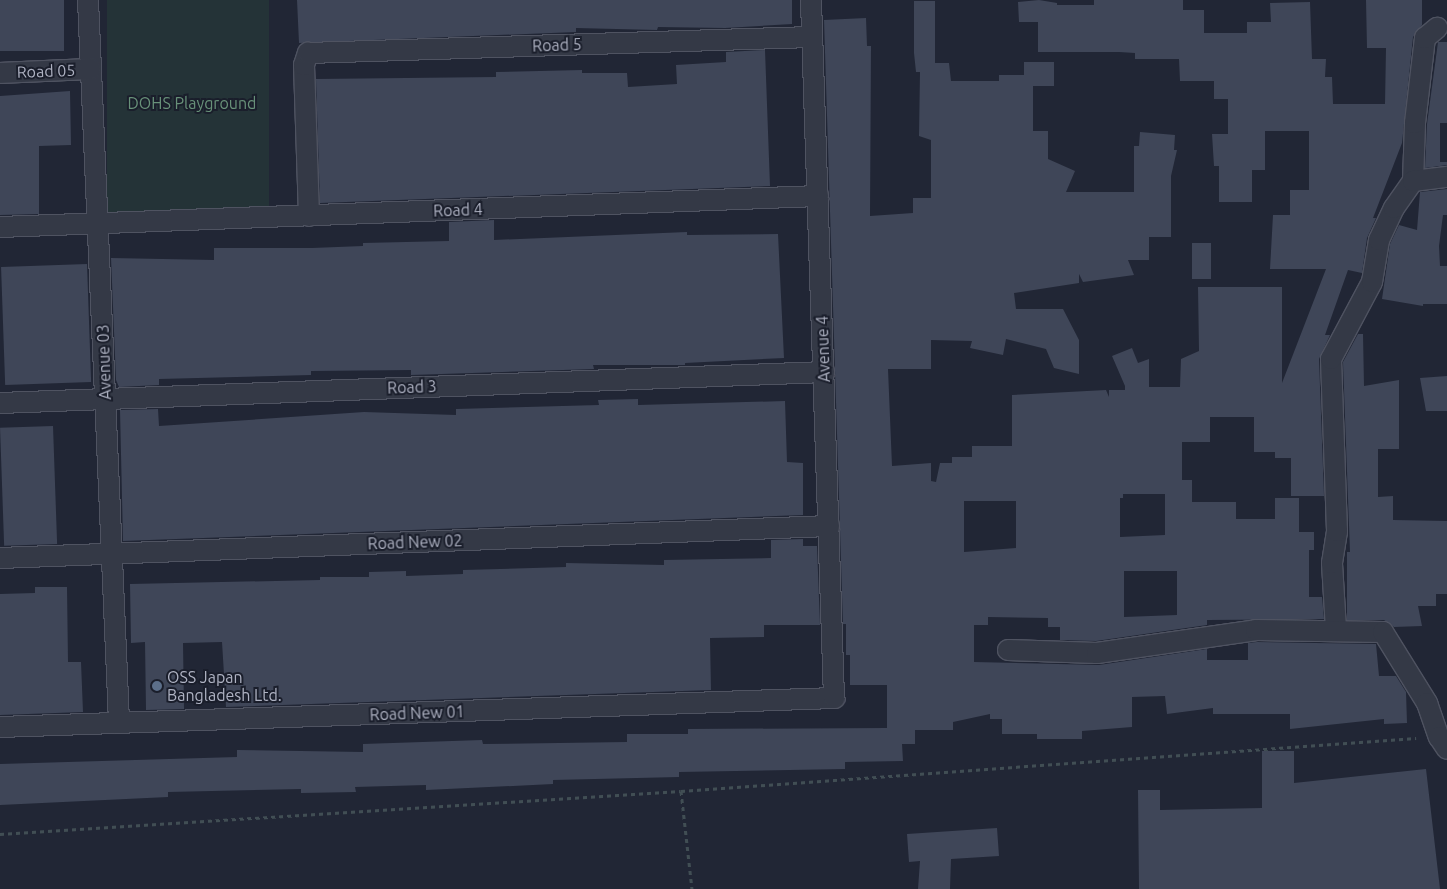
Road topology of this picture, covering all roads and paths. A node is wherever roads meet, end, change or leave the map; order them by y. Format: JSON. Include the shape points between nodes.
{"nodes":[{"id":1,"x":88,"y":0,"type":"edge"},
{"id":2,"x":811,"y":0,"type":"edge"},
{"id":3,"x":1438,"y":28,"type":"dead end"},
{"id":4,"x":812,"y":36,"type":"junction"},
{"id":5,"x":92,"y":69,"type":"junction"},
{"id":6,"x":0,"y":72,"type":"edge"},
{"id":7,"x":1447,"y":177,"type":"edge"},
{"id":8,"x":1413,"y":181,"type":"junction"},
{"id":9,"x":818,"y":196,"type":"junction"},
{"id":10,"x":309,"y":216,"type":"junction"},
{"id":11,"x":98,"y":222,"type":"junction"},
{"id":12,"x":0,"y":227,"type":"edge"},
{"id":13,"x":824,"y":372,"type":"junction"},
{"id":14,"x":106,"y":398,"type":"junction"},
{"id":15,"x":0,"y":403,"type":"edge"},
{"id":16,"x":829,"y":526,"type":"junction"},
{"id":17,"x":112,"y":553,"type":"junction"},
{"id":18,"x":0,"y":558,"type":"edge"},
{"id":19,"x":1336,"y":629,"type":"junction"},
{"id":20,"x":1008,"y":650,"type":"dead end"},
{"id":21,"x":834,"y":698,"type":"joint"},
{"id":22,"x":119,"y":723,"type":"junction"},
{"id":23,"x":0,"y":728,"type":"edge"},
{"id":24,"x":1443,"y":743,"type":"edge"},
{"id":25,"x":682,"y":791,"type":"junction"},
{"id":26,"x":0,"y":834,"type":"edge"},
{"id":27,"x":692,"y":889,"type":"edge"}],
"edges":[{"from":1,"to":5,"type":"street","name":"Avenue 03"},
{"from":2,"to":4,"type":"street","name":"Avenue 4"},
{"from":3,"to":8,"type":"street","via":[[1425,38],[1415,122]]},
{"from":4,"to":9,"type":"street","name":"Avenue 4"},
{"from":4,"to":10,"type":"street","name":"Road 5","via":[[308,54],[305,58]]},
{"from":5,"to":6,"type":"street","name":"Road 05"},
{"from":5,"to":11,"type":"street","name":"Avenue 03"},
{"from":7,"to":8,"type":"street"},
{"from":8,"to":19,"type":"street","via":[[1378,240],[1372,282],[1331,359],[1337,531],[1332,563]]},
{"from":9,"to":10,"type":"street","name":"Road 4"},
{"from":9,"to":13,"type":"street","name":"Avenue 4"},
{"from":10,"to":11,"type":"street","name":"Road 4"},
{"from":11,"to":12,"type":"street","name":"Road 4"},
{"from":11,"to":14,"type":"street","name":"Avenue 03"},
{"from":13,"to":14,"type":"street","name":"Road 3"},
{"from":13,"to":16,"type":"street","name":"Avenue 4"},
{"from":14,"to":15,"type":"street","name":"Road 3"},
{"from":14,"to":17,"type":"street","name":"Avenue 03"},
{"from":16,"to":17,"type":"street","name":"Road New 02"},
{"from":16,"to":21,"type":"street","name":"Avenue 4"},
{"from":17,"to":18,"type":"street","name":"Road New 02"},
{"from":17,"to":22,"type":"street","name":"Avenue 03"},
{"from":19,"to":20,"type":"street","via":[[1256,630],[1097,653]]},
{"from":19,"to":24,"type":"street","via":[[1383,632],[1427,703]]},
{"from":21,"to":22,"type":"street","name":"Road New 01"},
{"from":22,"to":23,"type":"street","name":"Road New 01"},
{"from":24,"to":25,"type":"path"},
{"from":25,"to":26,"type":"path"},
{"from":25,"to":27,"type":"path"}]}
